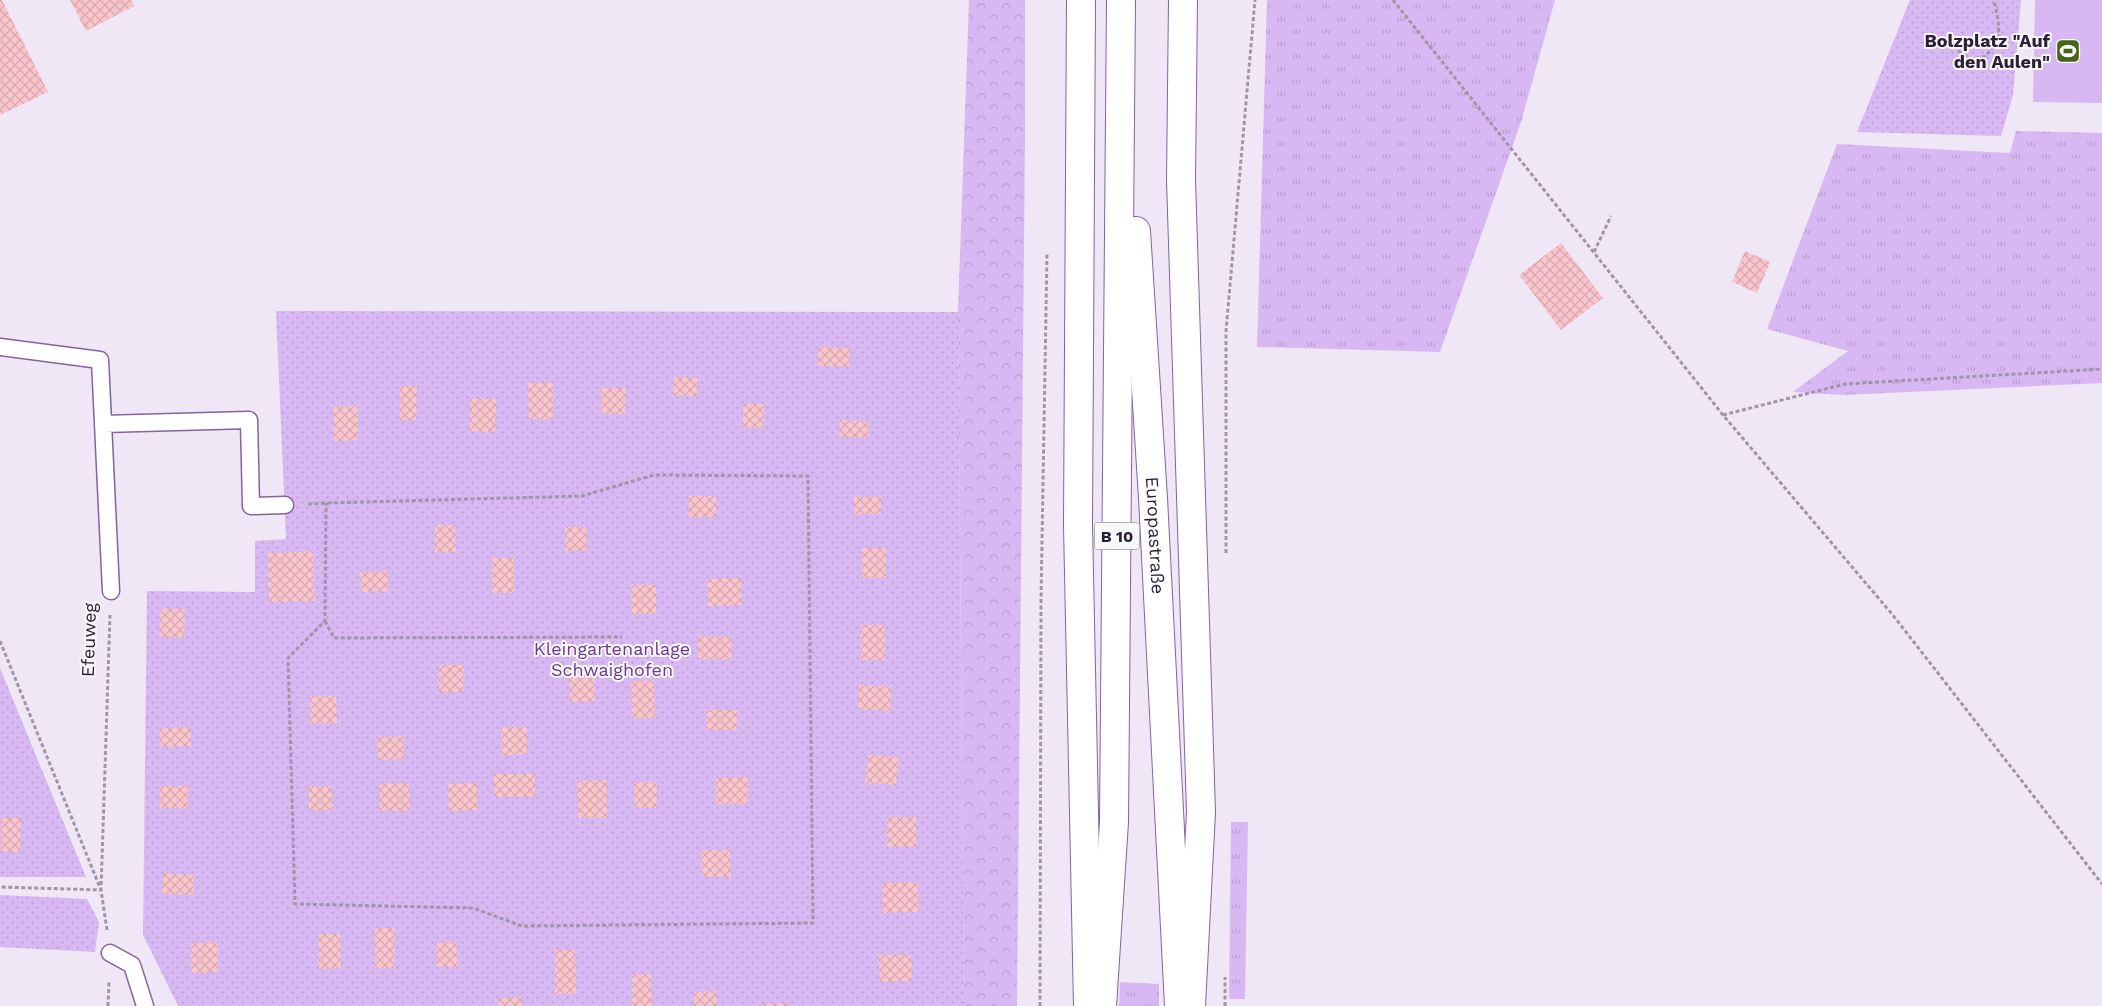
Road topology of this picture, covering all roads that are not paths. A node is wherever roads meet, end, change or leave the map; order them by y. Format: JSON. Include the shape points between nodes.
{"nodes":[{"id":1,"x":1081,"y":0,"type":"edge"},
{"id":2,"x":1121,"y":0,"type":"edge"},
{"id":3,"x":1183,"y":0,"type":"edge"},
{"id":4,"x":1121,"y":65,"type":"junction"},
{"id":5,"x":0,"y":347,"type":"edge"},
{"id":6,"x":103,"y":424,"type":"junction"},
{"id":7,"x":285,"y":505,"type":"road end"},
{"id":8,"x":111,"y":591,"type":"road end"},
{"id":9,"x":110,"y":953,"type":"road end"},
{"id":10,"x":145,"y":1006,"type":"edge"},
{"id":11,"x":1088,"y":1006,"type":"edge"},
{"id":12,"x":1102,"y":1006,"type":"edge"},
{"id":13,"x":1179,"y":1006,"type":"edge"},
{"id":14,"x":1191,"y":1006,"type":"edge"}],
"edges":[{"from":1,"to":11,"type":"main road","via":[[1078,525]]},
{"from":2,"to":4,"type":"main road","name":"Europastraße","number":"B 10"},
{"from":3,"to":14,"type":"main road","via":[[1181,180],[1201,812]]},
{"from":4,"to":12,"type":"main road","name":"Europastraße","number":"B 10","via":[[1114,822]]},
{"from":4,"to":13,"type":"main road","name":"Europastraße","number":"B 10","via":[[1140,278]]},
{"from":5,"to":6,"type":"lane","name":"Efeuweg","via":[[100,360]]},
{"from":6,"to":7,"type":"lane","via":[[249,420],[252,506]]},
{"from":6,"to":8,"type":"lane","name":"Efeuweg"},
{"from":9,"to":10,"type":"lane","via":[[132,965]]}]}
